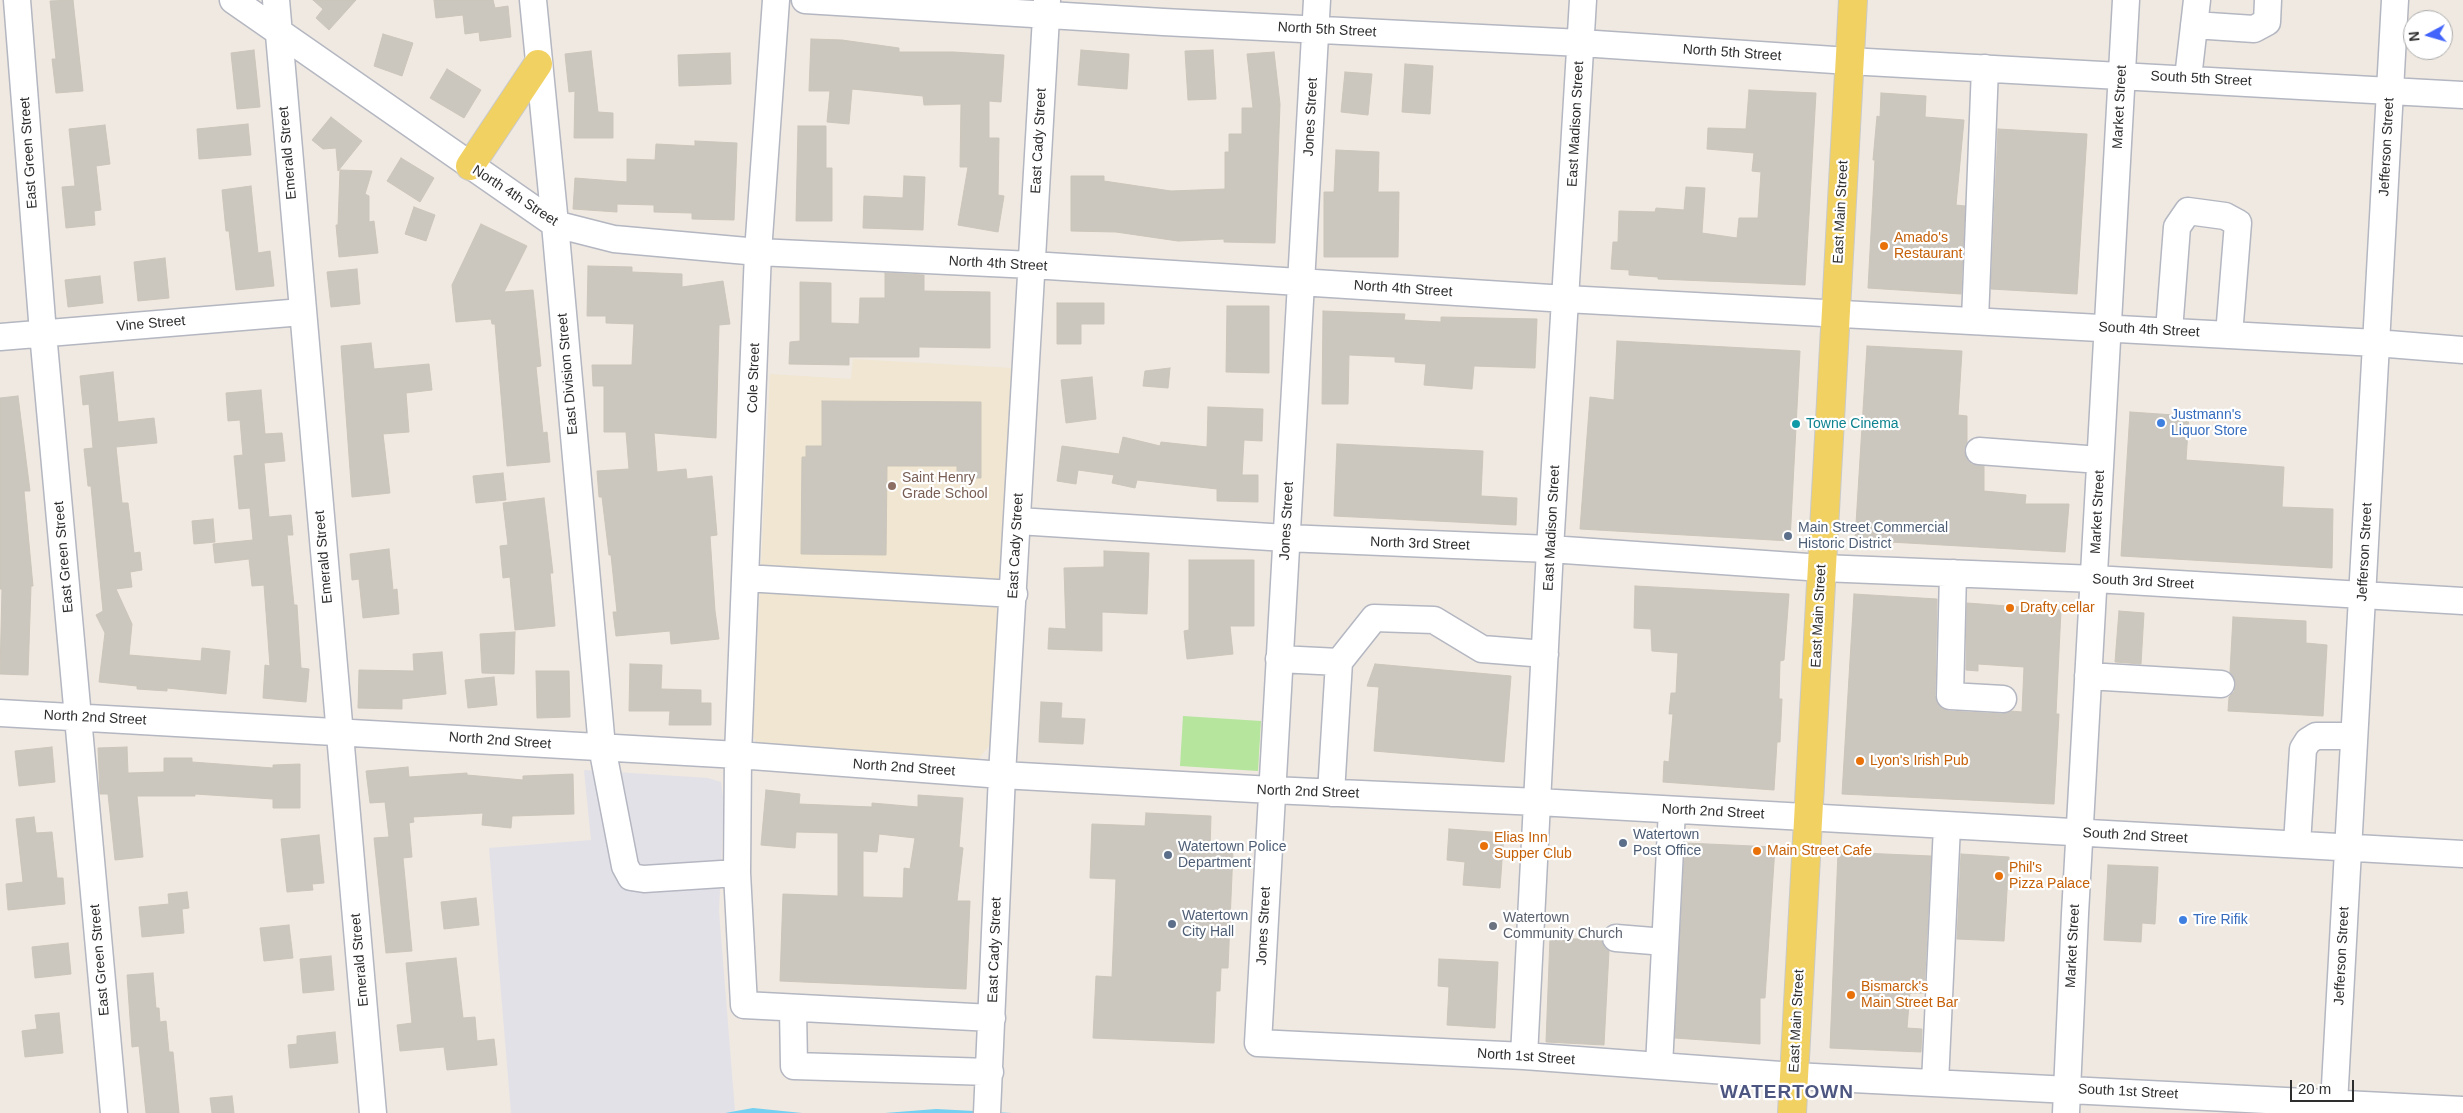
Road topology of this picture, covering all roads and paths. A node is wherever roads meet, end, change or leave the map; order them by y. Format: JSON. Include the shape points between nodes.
{"nodes":[{"id":1,"x":17,"y":0,"type":"edge"},
{"id":2,"x":233,"y":0,"type":"edge"},
{"id":3,"x":276,"y":0,"type":"edge"},
{"id":4,"x":533,"y":0,"type":"edge"},
{"id":5,"x":776,"y":0,"type":"edge"},
{"id":6,"x":805,"y":0,"type":"edge"},
{"id":7,"x":1317,"y":0,"type":"edge"},
{"id":8,"x":1583,"y":0,"type":"edge"},
{"id":9,"x":1853,"y":0,"type":"edge"},
{"id":10,"x":2126,"y":0,"type":"edge"},
{"id":11,"x":2268,"y":0,"type":"edge"},
{"id":12,"x":2395,"y":0,"type":"edge"},
{"id":13,"x":1047,"y":7,"type":"edge"},
{"id":14,"x":2196,"y":12,"type":"edge"},
{"id":15,"x":1316,"y":30,"type":"junction"},
{"id":16,"x":278,"y":32,"type":"junction"},
{"id":17,"x":1581,"y":43,"type":"junction"},
{"id":18,"x":1850,"y":61,"type":"junction"},
{"id":19,"x":538,"y":64,"type":"junction"},
{"id":20,"x":1985,"y":68,"type":"junction"},
{"id":21,"x":2122,"y":75,"type":"junction"},
{"id":22,"x":2188,"y":78,"type":"junction"},
{"id":23,"x":2390,"y":91,"type":"junction"},
{"id":24,"x":2463,"y":95,"type":"edge"},
{"id":25,"x":470,"y":166,"type":"junction"},
{"id":26,"x":555,"y":224,"type":"junction"},
{"id":27,"x":758,"y":252,"type":"junction"},
{"id":28,"x":1032,"y":265,"type":"junction"},
{"id":29,"x":1301,"y":282,"type":"junction"},
{"id":30,"x":1566,"y":299,"type":"junction"},
{"id":31,"x":302,"y":312,"type":"junction"},
{"id":32,"x":1836,"y":313,"type":"junction"},
{"id":33,"x":1976,"y":320,"type":"junction"},
{"id":34,"x":2108,"y":328,"type":"junction"},
{"id":35,"x":2169,"y":331,"type":"junction"},
{"id":36,"x":43,"y":333,"type":"junction"},
{"id":37,"x":2229,"y":335,"type":"junction"},
{"id":38,"x":0,"y":337,"type":"edge"},
{"id":39,"x":2376,"y":343,"type":"junction"},
{"id":40,"x":2463,"y":350,"type":"edge"},
{"id":41,"x":1979,"y":451,"type":"dead end"},
{"id":42,"x":2100,"y":460,"type":"junction"},
{"id":43,"x":1018,"y":521,"type":"junction"},
{"id":44,"x":1286,"y":538,"type":"junction"},
{"id":45,"x":1550,"y":550,"type":"junction"},
{"id":46,"x":1822,"y":568,"type":"junction"},
{"id":47,"x":1953,"y":573,"type":"junction"},
{"id":48,"x":745,"y":578,"type":"junction"},
{"id":49,"x":2095,"y":579,"type":"junction"},
{"id":50,"x":1014,"y":594,"type":"junction"},
{"id":51,"x":2362,"y":596,"type":"junction"},
{"id":52,"x":2463,"y":601,"type":"edge"},
{"id":53,"x":1545,"y":654,"type":"junction"},
{"id":54,"x":1280,"y":660,"type":"junction"},
{"id":55,"x":1339,"y":662,"type":"junction"},
{"id":56,"x":2088,"y":676,"type":"junction"},
{"id":57,"x":2221,"y":684,"type":"dead end"},
{"id":58,"x":2003,"y":700,"type":"dead end"},
{"id":59,"x":0,"y":713,"type":"edge"},
{"id":60,"x":78,"y":717,"type":"junction"},
{"id":61,"x":339,"y":731,"type":"junction"},
{"id":62,"x":2354,"y":736,"type":"junction"},
{"id":63,"x":602,"y":747,"type":"junction"},
{"id":64,"x":738,"y":756,"type":"junction"},
{"id":65,"x":1002,"y":775,"type":"junction"},
{"id":66,"x":1272,"y":790,"type":"junction"},
{"id":67,"x":1331,"y":793,"type":"junction"},
{"id":68,"x":1538,"y":802,"type":"junction"},
{"id":69,"x":1672,"y":810,"type":"junction"},
{"id":70,"x":1808,"y":818,"type":"junction"},
{"id":71,"x":1947,"y":826,"type":"junction"},
{"id":72,"x":2079,"y":833,"type":"junction"},
{"id":73,"x":2298,"y":844,"type":"junction"},
{"id":74,"x":2348,"y":847,"type":"junction"},
{"id":75,"x":2463,"y":854,"type":"edge"},
{"id":76,"x":737,"y":873,"type":"junction"},
{"id":77,"x":1616,"y":938,"type":"dead end"},
{"id":78,"x":1665,"y":942,"type":"junction"},
{"id":79,"x":793,"y":1009,"type":"junction"},
{"id":80,"x":992,"y":1018,"type":"junction"},
{"id":81,"x":1258,"y":1043,"type":"joint"},
{"id":82,"x":1524,"y":1056,"type":"junction"},
{"id":83,"x":1659,"y":1066,"type":"junction"},
{"id":84,"x":1794,"y":1076,"type":"junction"},
{"id":85,"x":1935,"y":1083,"type":"junction"},
{"id":86,"x":989,"y":1092,"type":"edge"},
{"id":87,"x":2067,"y":1101,"type":"edge"},
{"id":88,"x":2334,"y":1104,"type":"junction"},
{"id":89,"x":2232,"y":1106,"type":"edge"},
{"id":90,"x":2463,"y":1110,"type":"edge"},
{"id":91,"x":114,"y":1113,"type":"edge"},
{"id":92,"x":373,"y":1113,"type":"edge"},
{"id":93,"x":1792,"y":1113,"type":"edge"}],
"edges":[{"from":1,"to":36,"type":"street","name":"East Green Street"},
{"from":2,"to":16,"type":"street","name":"North 4th Street"},
{"from":3,"to":16,"type":"street","name":"Emerald Street"},
{"from":4,"to":19,"type":"street","name":"East Division Street"},
{"from":5,"to":27,"type":"street","name":"Cole Street"},
{"from":6,"to":13,"type":"street","name":"North 5th Street"},
{"from":7,"to":15,"type":"street","name":"Jones Street"},
{"from":8,"to":17,"type":"street","name":"East Madison Street"},
{"from":9,"to":18,"type":"main road","name":"East Main Street"},
{"from":10,"to":21,"type":"street","name":"Market Street"},
{"from":11,"to":14,"type":"street","via":[[2267,22],[2254,29]]},
{"from":12,"to":23,"type":"street","name":"Jefferson Street"},
{"from":13,"to":15,"type":"street","name":"North 5th Street"},
{"from":13,"to":28,"type":"street","name":"East Cady Street"},
{"from":14,"to":22,"type":"street"},
{"from":15,"to":17,"type":"street","name":"North 5th Street"},
{"from":15,"to":29,"type":"street","name":"Jones Street"},
{"from":16,"to":25,"type":"street","name":"North 4th Street"},
{"from":16,"to":31,"type":"street","name":"Emerald Street"},
{"from":17,"to":18,"type":"street","name":"North 5th Street"},
{"from":17,"to":30,"type":"street","name":"East Madison Street"},
{"from":18,"to":20,"type":"street","name":"South 5th Street"},
{"from":18,"to":32,"type":"main road","name":"East Main Street"},
{"from":19,"to":25,"type":"main road"},
{"from":19,"to":26,"type":"street","name":"East Division Street"},
{"from":20,"to":21,"type":"street","name":"South 5th Street"},
{"from":20,"to":33,"type":"street"},
{"from":21,"to":22,"type":"street","name":"South 5th Street"},
{"from":21,"to":34,"type":"street","name":"Market Street"},
{"from":22,"to":23,"type":"street","name":"South 5th Street"},
{"from":23,"to":24,"type":"street","name":"South 5th Street"},
{"from":23,"to":39,"type":"street","name":"Jefferson Street"},
{"from":25,"to":26,"type":"street","name":"North 4th Street"},
{"from":26,"to":27,"type":"street","name":"North 4th Street","via":[[614,239]]},
{"from":26,"to":63,"type":"street","name":"East Division Street"},
{"from":27,"to":28,"type":"street","name":"North 4th Street"},
{"from":27,"to":48,"type":"street","name":"Cole Street"},
{"from":28,"to":29,"type":"street","name":"North 4th Street"},
{"from":28,"to":43,"type":"street","name":"East Cady Street"},
{"from":29,"to":30,"type":"street","name":"North 4th Street"},
{"from":29,"to":44,"type":"street","name":"Jones Street"},
{"from":30,"to":32,"type":"street","name":"North 4th Street"},
{"from":30,"to":45,"type":"street","name":"East Madison Street"},
{"from":31,"to":36,"type":"street","name":"Vine Street"},
{"from":31,"to":61,"type":"street","name":"Emerald Street"},
{"from":32,"to":33,"type":"street","name":"South 4th Street"},
{"from":32,"to":46,"type":"main road","name":"East Main Street"},
{"from":33,"to":34,"type":"street","name":"South 4th Street"},
{"from":34,"to":35,"type":"street","name":"South 4th Street"},
{"from":34,"to":42,"type":"street","name":"Market Street"},
{"from":35,"to":37,"type":"street","name":"South 4th Street"},
{"from":35,"to":37,"type":"street","via":[[2177,227],[2188,211],[2225,216],[2238,223]]},
{"from":36,"to":38,"type":"street","name":"Vine Street"},
{"from":36,"to":60,"type":"street","name":"East Green Street"},
{"from":37,"to":39,"type":"street","name":"South 4th Street"},
{"from":39,"to":40,"type":"street","name":"South 4th Street"},
{"from":39,"to":51,"type":"street","name":"Jefferson Street"},
{"from":41,"to":42,"type":"street"},
{"from":42,"to":49,"type":"street","name":"Market Street"},
{"from":43,"to":44,"type":"street","name":"North 3rd Street"},
{"from":43,"to":50,"type":"street","name":"East Cady Street"},
{"from":44,"to":45,"type":"street","name":"North 3rd Street"},
{"from":44,"to":54,"type":"street","name":"Jones Street"},
{"from":45,"to":46,"type":"street","name":"North 3rd Street"},
{"from":45,"to":53,"type":"street","name":"East Madison Street"},
{"from":46,"to":47,"type":"street","name":"South 3rd Street"},
{"from":46,"to":70,"type":"main road","name":"East Main Street"},
{"from":47,"to":49,"type":"street","name":"South 3rd Street"},
{"from":47,"to":58,"type":"street","via":[[1950,696]]},
{"from":48,"to":50,"type":"street"},
{"from":48,"to":64,"type":"street","name":"Cole Street"},
{"from":49,"to":51,"type":"street","name":"South 3rd Street"},
{"from":49,"to":56,"type":"street","name":"Market Street"},
{"from":50,"to":65,"type":"street","name":"East Cady Street"},
{"from":51,"to":52,"type":"street","name":"South 3rd Street"},
{"from":51,"to":62,"type":"street","name":"Jefferson Street"},
{"from":53,"to":55,"type":"street","via":[[1482,649],[1434,620],[1374,618]]},
{"from":53,"to":68,"type":"street","name":"East Madison Street"},
{"from":54,"to":55,"type":"street"},
{"from":54,"to":66,"type":"street","name":"Jones Street"},
{"from":55,"to":67,"type":"street"},
{"from":56,"to":57,"type":"street"},
{"from":56,"to":72,"type":"street","name":"Market Street"},
{"from":59,"to":60,"type":"street","name":"North 2nd Street"},
{"from":60,"to":61,"type":"street","name":"North 2nd Street"},
{"from":60,"to":91,"type":"street","name":"East Green Street"},
{"from":61,"to":63,"type":"street","name":"North 2nd Street"},
{"from":61,"to":92,"type":"street","name":"Emerald Street"},
{"from":62,"to":73,"type":"street","via":[[2316,736],[2303,748]]},
{"from":62,"to":74,"type":"street","name":"Jefferson Street"},
{"from":63,"to":64,"type":"street","name":"North 2nd Street"},
{"from":63,"to":76,"type":"street","name":"East Division Street","via":[[625,866],[631,877]]},
{"from":64,"to":65,"type":"street","name":"North 2nd Street"},
{"from":64,"to":76,"type":"street","name":"Cole Street"},
{"from":65,"to":66,"type":"street","name":"North 2nd Street"},
{"from":65,"to":80,"type":"street","name":"East Cady Street"},
{"from":66,"to":67,"type":"street","name":"North 2nd Street"},
{"from":66,"to":81,"type":"street","name":"Jones Street"},
{"from":67,"to":68,"type":"street","name":"North 2nd Street"},
{"from":68,"to":69,"type":"street","name":"North 2nd Street"},
{"from":68,"to":82,"type":"street","name":"East Madison Street"},
{"from":69,"to":70,"type":"street","name":"North 2nd Street"},
{"from":69,"to":78,"type":"street"},
{"from":70,"to":71,"type":"street","name":"South 2nd Street"},
{"from":70,"to":84,"type":"main road","name":"East Main Street"},
{"from":71,"to":72,"type":"street","name":"South 2nd Street"},
{"from":71,"to":85,"type":"street"},
{"from":72,"to":73,"type":"street","name":"South 2nd Street"},
{"from":72,"to":87,"type":"street","name":"Market Street"},
{"from":73,"to":74,"type":"street","name":"South 2nd Street"},
{"from":74,"to":75,"type":"street","name":"South 2nd Street"},
{"from":74,"to":88,"type":"street","name":"Jefferson Street"},
{"from":76,"to":79,"type":"street","name":"Cole Street","via":[[744,1006]]},
{"from":77,"to":78,"type":"street"},
{"from":78,"to":83,"type":"street"},
{"from":79,"to":80,"type":"street"},
{"from":79,"to":86,"type":"street","via":[[794,1066]]},
{"from":80,"to":86,"type":"street","name":"East Cady Street"},
{"from":81,"to":82,"type":"street","name":"North 1st Street"},
{"from":82,"to":83,"type":"street","name":"North 1st Street"},
{"from":83,"to":84,"type":"street","name":"North 1st Street"},
{"from":84,"to":85,"type":"street","name":"South 1st Street"},
{"from":84,"to":93,"type":"main road","name":"East Main Street"},
{"from":85,"to":87,"type":"street","name":"South 1st Street"},
{"from":87,"to":89,"type":"street","name":"South 1st Street"},
{"from":88,"to":89,"type":"street","name":"South 1st Street"},
{"from":88,"to":90,"type":"street","name":"South 1st Street"}]}
